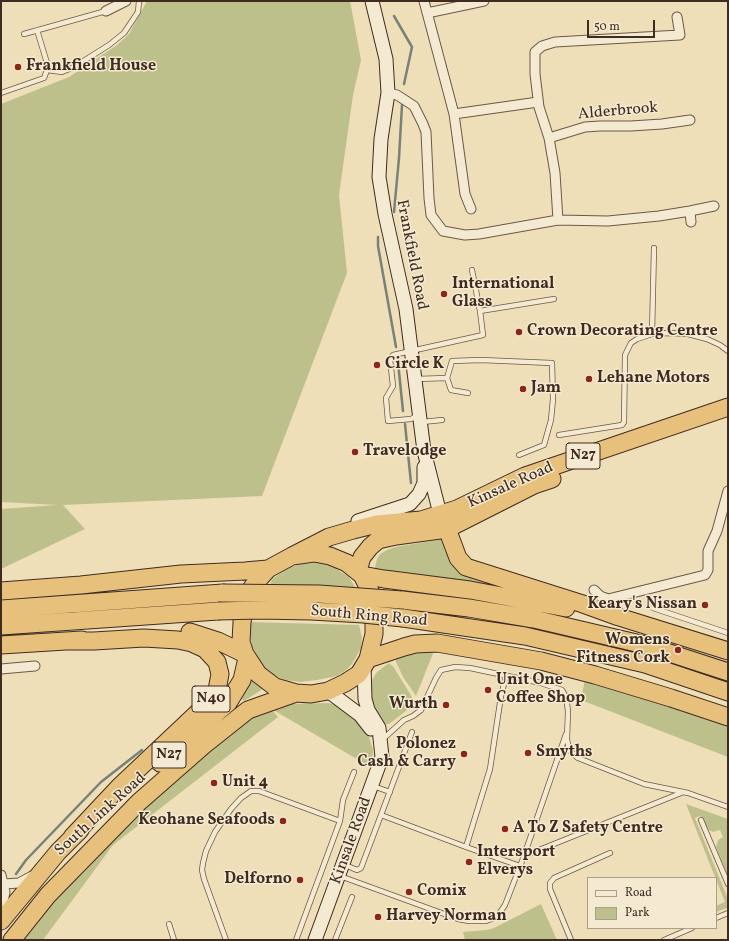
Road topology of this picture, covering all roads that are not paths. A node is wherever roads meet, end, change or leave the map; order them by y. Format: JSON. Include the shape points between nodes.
{"nodes":[{"id":1,"x":126,"y":1,"type":"edge"},
{"id":2,"x":139,"y":1,"type":"edge"},
{"id":3,"x":372,"y":1,"type":"edge"},
{"id":4,"x":424,"y":1,"type":"edge"},
{"id":5,"x":484,"y":1,"type":"edge"},
{"id":6,"x":106,"y":11,"type":"joint"},
{"id":7,"x":427,"y":13,"type":"junction"},
{"id":8,"x":677,"y":17,"type":"dead end"},
{"id":9,"x":37,"y":30,"type":"junction"},
{"id":10,"x":24,"y":34,"type":"dead end"},
{"id":11,"x":47,"y":70,"type":"junction"},
{"id":12,"x":1,"y":93,"type":"edge"},
{"id":13,"x":388,"y":93,"type":"junction"},
{"id":14,"x":538,"y":102,"type":"junction"},
{"id":15,"x":454,"y":114,"type":"junction"},
{"id":16,"x":690,"y":120,"type":"dead end"},
{"id":17,"x":549,"y":138,"type":"junction"},
{"id":18,"x":714,"y":206,"type":"dead end"},
{"id":19,"x":471,"y":210,"type":"dead end"},
{"id":20,"x":690,"y":212,"type":"junction"},
{"id":21,"x":558,"y":220,"type":"junction"},
{"id":22,"x":691,"y":222,"type":"dead end"},
{"id":23,"x":654,"y":248,"type":"dead end"},
{"id":24,"x":472,"y":270,"type":"dead end"},
{"id":25,"x":554,"y":299,"type":"dead end"},
{"id":26,"x":480,"y":311,"type":"junction"},
{"id":27,"x":652,"y":334,"type":"junction"},
{"id":28,"x":728,"y":350,"type":"edge"},
{"id":29,"x":411,"y":351,"type":"junction"},
{"id":30,"x":447,"y":378,"type":"junction"},
{"id":31,"x":415,"y":379,"type":"junction"},
{"id":32,"x":468,"y":393,"type":"dead end"},
{"id":33,"x":728,"y":407,"type":"edge"},
{"id":34,"x":420,"y":418,"type":"junction"},
{"id":35,"x":728,"y":419,"type":"edge"},
{"id":36,"x":442,"y":420,"type":"dead end"},
{"id":37,"x":558,"y":435,"type":"dead end"},
{"id":38,"x":424,"y":451,"type":"junction"},
{"id":39,"x":519,"y":455,"type":"dead end"},
{"id":40,"x":728,"y":491,"type":"edge"},
{"id":41,"x":724,"y":518,"type":"edge"},
{"id":42,"x":444,"y":522,"type":"junction"},
{"id":43,"x":329,"y":537,"type":"junction"},
{"id":44,"x":292,"y":556,"type":"junction"},
{"id":45,"x":268,"y":569,"type":"junction"},
{"id":46,"x":360,"y":573,"type":"junction"},
{"id":47,"x":594,"y":590,"type":"dead end"},
{"id":48,"x":1,"y":591,"type":"edge"},
{"id":49,"x":653,"y":608,"type":"dead end"},
{"id":50,"x":1,"y":609,"type":"edge"},
{"id":51,"x":619,"y":617,"type":"junction"},
{"id":52,"x":1,"y":626,"type":"edge"},
{"id":53,"x":728,"y":633,"type":"edge"},
{"id":54,"x":70,"y":641,"type":"junction"},
{"id":55,"x":1,"y":645,"type":"edge"},
{"id":56,"x":728,"y":651,"type":"edge"},
{"id":57,"x":246,"y":656,"type":"junction"},
{"id":58,"x":366,"y":663,"type":"junction"},
{"id":59,"x":35,"y":666,"type":"dead end"},
{"id":60,"x":1,"y":669,"type":"edge"},
{"id":61,"x":728,"y":672,"type":"edge"},
{"id":62,"x":506,"y":676,"type":"junction"},
{"id":63,"x":328,"y":691,"type":"junction"},
{"id":64,"x":728,"y":692,"type":"edge"},
{"id":65,"x":296,"y":693,"type":"junction"},
{"id":66,"x":728,"y":717,"type":"edge"},
{"id":67,"x":568,"y":731,"type":"junction"},
{"id":68,"x":412,"y":732,"type":"dead end"},
{"id":69,"x":380,"y":741,"type":"junction"},
{"id":70,"x":354,"y":772,"type":"dead end"},
{"id":71,"x":373,"y":786,"type":"junction"},
{"id":72,"x":390,"y":792,"type":"junction"},
{"id":73,"x":683,"y":792,"type":"junction"},
{"id":74,"x":728,"y":807,"type":"edge"},
{"id":75,"x":381,"y":815,"type":"junction"},
{"id":76,"x":701,"y":820,"type":"dead end"},
{"id":77,"x":340,"y":821,"type":"junction"},
{"id":78,"x":72,"y":837,"type":"junction"},
{"id":79,"x":466,"y":847,"type":"junction"},
{"id":80,"x":610,"y":853,"type":"dead end"},
{"id":81,"x":524,"y":856,"type":"junction"},
{"id":82,"x":520,"y":866,"type":"junction"},
{"id":83,"x":42,"y":870,"type":"junction"},
{"id":84,"x":341,"y":870,"type":"junction"},
{"id":85,"x":1,"y":875,"type":"edge"},
{"id":86,"x":4,"y":884,"type":"junction"},
{"id":87,"x":728,"y":884,"type":"edge"},
{"id":88,"x":352,"y":897,"type":"dead end"},
{"id":89,"x":1,"y":912,"type":"edge"},
{"id":90,"x":728,"y":913,"type":"edge"},
{"id":91,"x":717,"y":918,"type":"edge"},
{"id":92,"x":1,"y":921,"type":"edge"},
{"id":93,"x":169,"y":924,"type":"dead end"},
{"id":94,"x":690,"y":929,"type":"edge"},
{"id":95,"x":12,"y":940,"type":"edge"},
{"id":96,"x":174,"y":940,"type":"edge"},
{"id":97,"x":226,"y":940,"type":"edge"},
{"id":98,"x":296,"y":940,"type":"edge"},
{"id":99,"x":315,"y":940,"type":"edge"},
{"id":100,"x":335,"y":940,"type":"edge"},
{"id":101,"x":571,"y":940,"type":"edge"},
{"id":102,"x":664,"y":940,"type":"edge"}],
"edges":[{"from":1,"to":6,"type":"street"},
{"from":2,"to":11,"type":"lane","via":[[138,12],[124,33],[109,45],[62,72]]},
{"from":3,"to":13,"type":"street","name":"Frankfield Road","via":[[386,59]]},
{"from":4,"to":7,"type":"street"},
{"from":5,"to":7,"type":"street"},
{"from":6,"to":9,"type":"lane"},
{"from":7,"to":15,"type":"street"},
{"from":8,"to":14,"type":"street","via":[[680,34],[555,42],[542,46],[535,52]]},
{"from":9,"to":10,"type":"lane"},
{"from":9,"to":11,"type":"lane","via":[[45,53]]},
{"from":11,"to":12,"type":"lane","via":[[44,78]]},
{"from":13,"to":21,"type":"street","via":[[397,95],[414,106],[423,124],[426,132],[431,216],[443,231],[465,235],[480,234]]},
{"from":13,"to":29,"type":"street","name":"Frankfield Road","via":[[381,139],[379,176],[406,309]]},
{"from":14,"to":15,"type":"street"},
{"from":14,"to":17,"type":"street"},
{"from":15,"to":19,"type":"street","via":[[465,194]]},
{"from":16,"to":17,"type":"street","name":"Alderbrook","via":[[662,124],[585,127]]},
{"from":17,"to":21,"type":"street","via":[[555,173]]},
{"from":18,"to":20,"type":"street"},
{"from":20,"to":21,"type":"street","via":[[608,221]]},
{"from":20,"to":22,"type":"street"},
{"from":23,"to":27,"type":"lane"},
{"from":24,"to":26,"type":"lane"},
{"from":25,"to":26,"type":"lane"},
{"from":26,"to":29,"type":"lane","via":[[483,335]]},
{"from":27,"to":28,"type":"lane","via":[[694,336],[720,344]]},
{"from":27,"to":37,"type":"lane","via":[[631,343],[625,355],[625,411],[622,425]]},
{"from":29,"to":31,"type":"street","name":"Frankfield Road"},
{"from":29,"to":34,"type":"lane","via":[[393,355],[390,359],[393,386],[386,398],[388,421]]},
{"from":30,"to":31,"type":"lane"},
{"from":30,"to":32,"type":"lane","via":[[451,390]]},
{"from":30,"to":39,"type":"lane","via":[[452,361],[552,363],[551,420],[544,445]]},
{"from":31,"to":34,"type":"street","name":"Frankfield Road"},
{"from":33,"to":42,"type":"highway","name":"Kinsale Road","number":"N27","via":[[525,476],[476,501]]},
{"from":34,"to":36,"type":"lane"},
{"from":34,"to":38,"type":"street","name":"Frankfield Road"},
{"from":35,"to":42,"type":"highway","name":"Kinsale Road","number":"N27","via":[[534,485]]},
{"from":38,"to":42,"type":"street","name":"Frankfield Road"},
{"from":38,"to":43,"type":"street","via":[[424,483],[410,504],[355,522]]},
{"from":40,"to":41,"type":"street"},
{"from":41,"to":47,"type":"street","via":[[708,551],[708,570],[705,575],[608,598],[600,596]]},
{"from":42,"to":43,"type":"highway","name":"Kinsale Road","number":"N27","via":[[421,520],[377,524]]},
{"from":42,"to":46,"type":"highway","name":"Kinsale Road","number":"N27","via":[[378,540],[362,557]]},
{"from":42,"to":51,"type":"highway","via":[[458,558],[466,567]]},
{"from":43,"to":44,"type":"highway","name":"Kinsale Road","number":"N27"},
{"from":44,"to":45,"type":"highway","number":"N27"},
{"from":44,"to":46,"type":"highway","number":"N27","via":[[314,553],[330,556],[347,563]]},
{"from":45,"to":48,"type":"highway","via":[[181,574]]},
{"from":45,"to":57,"type":"highway","number":"N27","via":[[253,586],[245,605],[242,642]]},
{"from":46,"to":51,"type":"highway"},
{"from":46,"to":58,"type":"highway","via":[[372,595],[374,607],[374,634]]},
{"from":49,"to":53,"type":"lane"},
{"from":50,"to":61,"type":"highway","name":"South Ring Road","bridge":true,"via":[[223,593],[319,594],[402,600],[469,608],[534,620],[645,645]]},
{"from":51,"to":56,"type":"highway"},
{"from":52,"to":64,"type":"highway","name":"South Ring Road","bridge":true,"via":[[218,611],[363,614],[525,636],[645,664]]},
{"from":54,"to":55,"type":"highway"},
{"from":54,"to":57,"type":"highway","via":[[192,632],[218,641]]},
{"from":54,"to":78,"type":"highway","number":"N40","via":[[152,638],[192,643],[205,649],[217,662],[220,674],[217,690],[207,704],[119,787]]},
{"from":57,"to":65,"type":"highway","number":"N27","via":[[261,677],[275,686]]},
{"from":57,"to":78,"type":"highway","name":"South Link Road","number":"N27","via":[[242,680],[228,703]]},
{"from":58,"to":63,"type":"highway","number":"N27","via":[[358,674],[345,684]]},
{"from":58,"to":66,"type":"highway","via":[[404,647],[437,643],[541,661],[595,675]]},
{"from":58,"to":69,"type":"street","name":"Kinsale Road","via":[[365,700],[379,728]]},
{"from":59,"to":60,"type":"street"},
{"from":62,"to":67,"type":"lane","via":[[562,690],[566,697]]},
{"from":62,"to":69,"type":"lane","via":[[470,668],[445,668],[438,674],[421,710],[404,720]]},
{"from":62,"to":79,"type":"lane","via":[[490,769]]},
{"from":63,"to":65,"type":"highway","number":"N27"},
{"from":63,"to":69,"type":"street","via":[[360,715]]},
{"from":65,"to":95,"type":"highway","name":"South Link Road","number":"N27","via":[[248,710],[204,745],[139,802],[48,895]]},
{"from":67,"to":73,"type":"lane","via":[[569,750],[578,758],[644,784]]},
{"from":67,"to":81,"type":"lane"},
{"from":68,"to":72,"type":"lane"},
{"from":69,"to":71,"type":"street","name":"Kinsale Road","via":[[382,757]]},
{"from":70,"to":77,"type":"lane","via":[[343,800]]},
{"from":71,"to":72,"type":"lane"},
{"from":71,"to":84,"type":"street","name":"Kinsale Road"},
{"from":72,"to":75,"type":"lane"},
{"from":73,"to":74,"type":"lane"},
{"from":73,"to":81,"type":"lane"},
{"from":75,"to":79,"type":"lane"},
{"from":75,"to":84,"type":"lane","via":[[361,868]]},
{"from":76,"to":87,"type":"lane"},
{"from":77,"to":97,"type":"lane","via":[[259,791],[251,791],[241,798],[216,832],[206,851],[203,865],[204,879]]},
{"from":77,"to":98,"type":"lane"},
{"from":78,"to":83,"type":"highway","name":"South Link Road","number":"N27"},
{"from":79,"to":82,"type":"lane"},
{"from":80,"to":101,"type":"lane","via":[[554,878],[550,883],[550,889]]},
{"from":81,"to":82,"type":"lane"},
{"from":82,"to":84,"type":"lane","via":[[501,912],[497,917],[486,921],[458,919]]},
{"from":83,"to":86,"type":"street","via":[[19,884]]},
{"from":83,"to":92,"type":"highway","name":"South Link Road","number":"N27"},
{"from":84,"to":99,"type":"street","name":"Kinsale Road"},
{"from":85,"to":86,"type":"street"},
{"from":86,"to":89,"type":"street","via":[[5,898]]},
{"from":88,"to":100,"type":"lane"},
{"from":90,"to":91,"type":"lane"},
{"from":93,"to":96,"type":"lane"},
{"from":94,"to":102,"type":"lane"}]}
